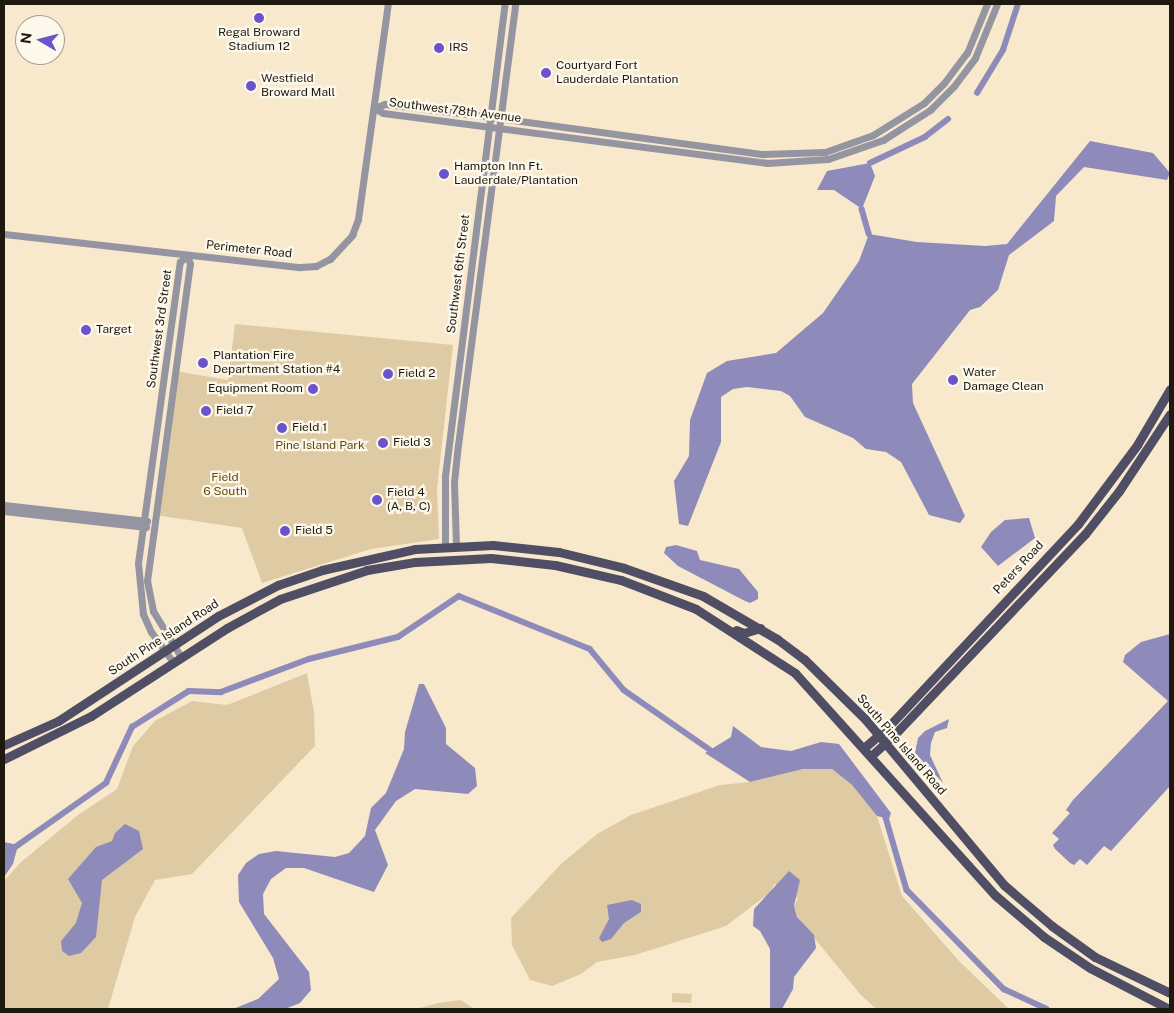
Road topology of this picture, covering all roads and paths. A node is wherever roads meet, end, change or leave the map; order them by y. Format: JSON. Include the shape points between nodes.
{"nodes":[{"id":1,"x":388,"y":4,"type":"edge"},
{"id":2,"x":505,"y":4,"type":"edge"},
{"id":3,"x":515,"y":4,"type":"edge"},
{"id":4,"x":987,"y":4,"type":"edge"},
{"id":5,"x":997,"y":4,"type":"edge"},
{"id":6,"x":374,"y":108,"type":"junction"},
{"id":7,"x":491,"y":117,"type":"junction"},
{"id":8,"x":500,"y":118,"type":"junction"},
{"id":9,"x":490,"y":126,"type":"junction"},
{"id":10,"x":499,"y":128,"type":"junction"},
{"id":11,"x":751,"y":152,"type":"junction"},
{"id":12,"x":763,"y":154,"type":"junction"},
{"id":13,"x":734,"y":159,"type":"junction"},
{"id":14,"x":745,"y":160,"type":"junction"},
{"id":15,"x":4,"y":234,"type":"edge"},
{"id":16,"x":187,"y":255,"type":"junction"},
{"id":17,"x":172,"y":320,"type":"junction"},
{"id":18,"x":182,"y":324,"type":"junction"},
{"id":19,"x":1170,"y":389,"type":"edge"},
{"id":20,"x":1170,"y":414,"type":"edge"},
{"id":21,"x":4,"y":505,"type":"edge"},
{"id":22,"x":4,"y":511,"type":"edge"},
{"id":23,"x":144,"y":520,"type":"junction"},
{"id":24,"x":154,"y":525,"type":"junction"},
{"id":25,"x":143,"y":528,"type":"junction"},
{"id":26,"x":456,"y":546,"type":"junction"},
{"id":27,"x":445,"y":547,"type":"junction"},
{"id":28,"x":293,"y":580,"type":"junction"},
{"id":29,"x":298,"y":593,"type":"junction"},
{"id":30,"x":728,"y":627,"type":"junction"},
{"id":31,"x":760,"y":628,"type":"junction"},
{"id":32,"x":172,"y":645,"type":"junction"},
{"id":33,"x":164,"y":650,"type":"junction"},
{"id":34,"x":181,"y":657,"type":"junction"},
{"id":35,"x":173,"y":662,"type":"junction"},
{"id":36,"x":879,"y":735,"type":"junction"},
{"id":37,"x":886,"y":742,"type":"junction"},
{"id":38,"x":4,"y":745,"type":"edge"},
{"id":39,"x":865,"y":747,"type":"junction"},
{"id":40,"x":872,"y":754,"type":"junction"},
{"id":41,"x":4,"y":759,"type":"edge"},
{"id":42,"x":1170,"y":993,"type":"edge"},
{"id":43,"x":1169,"y":1009,"type":"edge"}],
"edges":[{"from":1,"to":6,"type":"street","name":"Perimeter Road"},
{"from":2,"to":7,"type":"street","name":"Southwest 6th Street"},
{"from":3,"to":8,"type":"street","name":"Southwest 6th Street"},
{"from":4,"to":12,"type":"street","name":"Southwest 78th Avenue","via":[[966,53],[944,83],[901,120],[873,135],[825,152]]},
{"from":5,"to":14,"type":"street","name":"Southwest 78th Avenue","via":[[975,58],[954,86],[906,128],[866,148],[811,162]]},
{"from":6,"to":7,"type":"street","name":"Southwest 78th Avenue","via":[[385,104]]},
{"from":6,"to":9,"type":"street","name":"Southwest 78th Avenue","via":[[383,113]]},
{"from":6,"to":16,"type":"street","name":"Perimeter Road","via":[[358,219],[352,235],[330,259],[316,266],[300,267]]},
{"from":7,"to":8,"type":"street","name":"Southwest 78th Avenue"},
{"from":7,"to":9,"type":"street","name":"Southwest 6th Street"},
{"from":8,"to":10,"type":"street","name":"Southwest 6th Street"},
{"from":8,"to":11,"type":"street","name":"Southwest 78th Avenue"},
{"from":9,"to":10,"type":"street","name":"Southwest 78th Avenue"},
{"from":9,"to":27,"type":"street","name":"Southwest 6th Street","via":[[445,476]]},
{"from":10,"to":13,"type":"street","name":"Southwest 78th Avenue"},
{"from":10,"to":26,"type":"street","name":"Southwest 6th Street","via":[[457,455]]},
{"from":11,"to":12,"type":"street","name":"Southwest 78th Avenue"},
{"from":11,"to":13,"type":"street"},
{"from":12,"to":14,"type":"street"},
{"from":13,"to":14,"type":"street","name":"Southwest 78th Avenue"},
{"from":15,"to":16,"type":"street","name":"Perimeter Road"},
{"from":16,"to":17,"type":"street","name":"Southwest 3rd Street","via":[[180,262]]},
{"from":16,"to":18,"type":"street","name":"Southwest 3rd Street","via":[[190,264]]},
{"from":17,"to":18,"type":"street"},
{"from":17,"to":23,"type":"street","name":"Southwest 3rd Street"},
{"from":18,"to":24,"type":"street","name":"Southwest 3rd Street"},
{"from":19,"to":36,"type":"main road","name":"Peters Road","via":[[1132,453],[1078,524]]},
{"from":20,"to":37,"type":"main road","name":"Peters Road","via":[[1119,491],[1085,534]]},
{"from":21,"to":23,"type":"street"},
{"from":22,"to":25,"type":"street"},
{"from":23,"to":24,"type":"street"},
{"from":23,"to":25,"type":"street","name":"Southwest 3rd Street"},
{"from":24,"to":25,"type":"street"},
{"from":24,"to":32,"type":"street","name":"Southwest 3rd Street","via":[[148,564],[149,597],[160,627]]},
{"from":25,"to":33,"type":"street","name":"Southwest 3rd Street","via":[[138,563],[139,599],[151,632]]},
{"from":26,"to":27,"type":"main road","name":"South Pine Island Road"},
{"from":26,"to":31,"type":"main road","name":"South Pine Island Road","via":[[526,547],[624,568],[703,596]]},
{"from":27,"to":28,"type":"main road","name":"South Pine Island Road","via":[[363,558]]},
{"from":28,"to":29,"type":"main road"},
{"from":28,"to":32,"type":"main road","name":"South Pine Island Road","via":[[232,609]]},
{"from":29,"to":30,"type":"main road","name":"South Pine Island Road","via":[[377,569],[415,562],[491,558],[555,565],[621,580],[696,609]]},
{"from":29,"to":34,"type":"main road","name":"South Pine Island Road","via":[[252,613]]},
{"from":30,"to":31,"type":"main road","via":[[744,633]]},
{"from":30,"to":39,"type":"main road","name":"South Pine Island Road","via":[[795,673]]},
{"from":31,"to":36,"type":"main road","name":"South Pine Island Road","via":[[804,660]]},
{"from":32,"to":33,"type":"main road","name":"South Pine Island Road"},
{"from":32,"to":34,"type":"street","name":"Southwest 3rd Street"},
{"from":33,"to":35,"type":"street","name":"Southwest 3rd Street"},
{"from":33,"to":38,"type":"main road","name":"South Pine Island Road","via":[[58,721]]},
{"from":34,"to":35,"type":"main road","name":"South Pine Island Road"},
{"from":35,"to":41,"type":"main road","name":"South Pine Island Road","via":[[92,716]]},
{"from":36,"to":37,"type":"main road","name":"South Pine Island Road"},
{"from":36,"to":39,"type":"main road","name":"Peters Road"},
{"from":37,"to":40,"type":"main road","name":"Peters Road"},
{"from":37,"to":42,"type":"main road","name":"South Pine Island Road","via":[[1004,885],[1095,957]]},
{"from":39,"to":40,"type":"main road","name":"South Pine Island Road"},
{"from":40,"to":43,"type":"main road","name":"South Pine Island Road","via":[[972,870],[1044,937],[1090,968]]}]}
